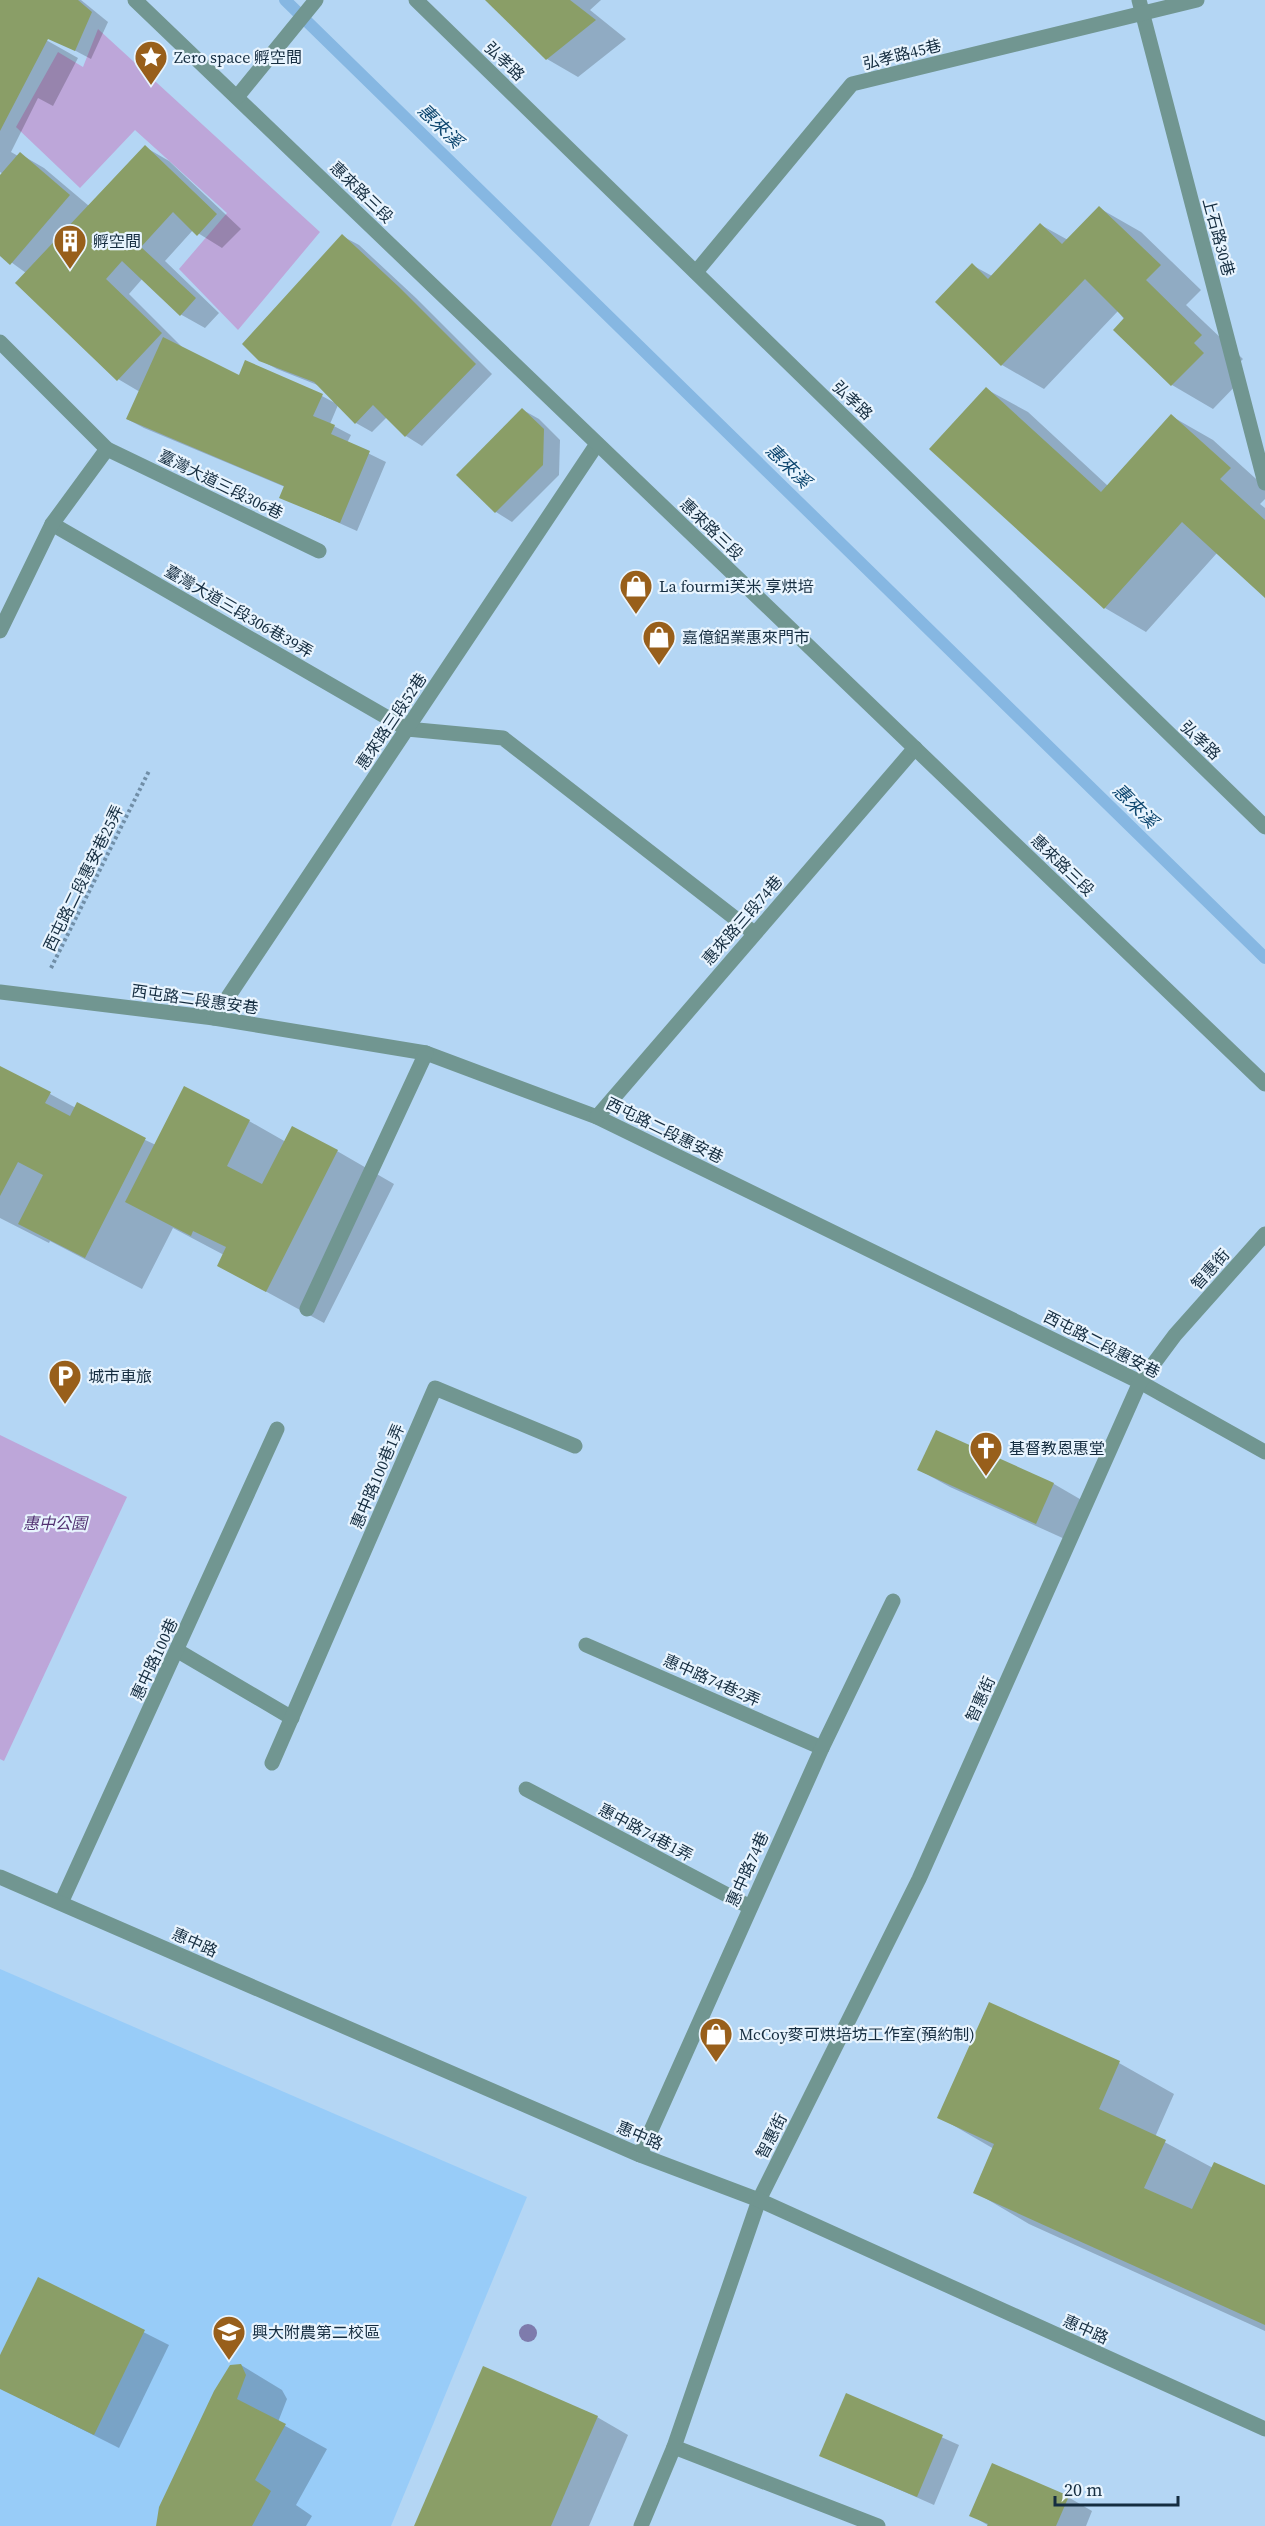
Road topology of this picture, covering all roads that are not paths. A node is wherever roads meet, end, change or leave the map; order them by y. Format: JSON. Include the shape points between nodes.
{"nodes":[{"id":1,"x":135,"y":0,"type":"edge"},
{"id":2,"x":316,"y":0,"type":"edge"},
{"id":3,"x":416,"y":0,"type":"edge"},
{"id":4,"x":1197,"y":0,"type":"edge"},
{"id":5,"x":1141,"y":6,"type":"edge"},
{"id":6,"x":237,"y":97,"type":"junction"},
{"id":7,"x":696,"y":272,"type":"junction"},
{"id":8,"x":0,"y":342,"type":"edge"},
{"id":9,"x":597,"y":444,"type":"junction"},
{"id":10,"x":107,"y":449,"type":"junction"},
{"id":11,"x":1265,"y":483,"type":"edge"},
{"id":12,"x":52,"y":524,"type":"junction"},
{"id":13,"x":319,"y":551,"type":"dead end"},
{"id":14,"x":2,"y":622,"type":"edge"},
{"id":15,"x":407,"y":729,"type":"junction"},
{"id":16,"x":915,"y":748,"type":"junction"},
{"id":17,"x":1265,"y":827,"type":"edge"},
{"id":18,"x":754,"y":933,"type":"junction"},
{"id":19,"x":0,"y":992,"type":"edge"},
{"id":20,"x":214,"y":1018,"type":"junction"},
{"id":21,"x":426,"y":1053,"type":"junction"},
{"id":22,"x":1265,"y":1084,"type":"edge"},
{"id":23,"x":597,"y":1117,"type":"junction"},
{"id":24,"x":1265,"y":1234,"type":"edge"},
{"id":25,"x":307,"y":1309,"type":"dead end"},
{"id":26,"x":1140,"y":1382,"type":"junction"},
{"id":27,"x":277,"y":1430,"type":"dead end"},
{"id":28,"x":575,"y":1446,"type":"dead end"},
{"id":29,"x":1265,"y":1452,"type":"edge"},
{"id":30,"x":893,"y":1601,"type":"dead end"},
{"id":31,"x":586,"y":1645,"type":"dead end"},
{"id":32,"x":178,"y":1651,"type":"junction"},
{"id":33,"x":292,"y":1718,"type":"junction"},
{"id":34,"x":822,"y":1748,"type":"junction"},
{"id":35,"x":272,"y":1763,"type":"dead end"},
{"id":36,"x":526,"y":1789,"type":"dead end"},
{"id":37,"x":0,"y":1877,"type":"edge"},
{"id":38,"x":61,"y":1903,"type":"junction"},
{"id":39,"x":750,"y":1907,"type":"junction"},
{"id":40,"x":640,"y":2155,"type":"junction"},
{"id":41,"x":759,"y":2200,"type":"junction"},
{"id":42,"x":1265,"y":2429,"type":"edge"},
{"id":43,"x":674,"y":2447,"type":"junction"},
{"id":44,"x":641,"y":2526,"type":"edge"},
{"id":45,"x":878,"y":2526,"type":"edge"}],
"edges":[{"from":1,"to":6,"type":"street","name":"惠來路三段"},
{"from":2,"to":6,"type":"street"},
{"from":3,"to":7,"type":"street","name":"弘孝路"},
{"from":4,"to":5,"type":"street","name":"弘孝路45巷"},
{"from":5,"to":7,"type":"street","name":"弘孝路45巷","via":[[852,84]]},
{"from":5,"to":11,"type":"street","name":"上石路30巷"},
{"from":6,"to":9,"type":"street","name":"惠來路三段"},
{"from":7,"to":17,"type":"street","name":"弘孝路"},
{"from":8,"to":10,"type":"street","name":"臺灣大道三段306巷"},
{"from":9,"to":15,"type":"street","name":"惠來路三段52巷"},
{"from":9,"to":16,"type":"street","name":"惠來路三段"},
{"from":10,"to":12,"type":"street"},
{"from":10,"to":13,"type":"street","name":"臺灣大道三段306巷"},
{"from":12,"to":14,"type":"street"},
{"from":12,"to":15,"type":"street","name":"臺灣大道三段306巷39弄"},
{"from":15,"to":18,"type":"street","via":[[502,738]]},
{"from":15,"to":20,"type":"street","name":"惠來路三段52巷"},
{"from":16,"to":18,"type":"street","name":"惠來路三段74巷"},
{"from":16,"to":22,"type":"street","name":"惠來路三段"},
{"from":18,"to":23,"type":"street","name":"惠來路三段74巷"},
{"from":19,"to":20,"type":"street","name":"西屯路二段惠安巷"},
{"from":20,"to":21,"type":"street","name":"西屯路二段惠安巷"},
{"from":21,"to":23,"type":"street","name":"西屯路二段惠安巷"},
{"from":21,"to":25,"type":"street"},
{"from":23,"to":26,"type":"street","name":"西屯路二段惠安巷"},
{"from":24,"to":26,"type":"street","name":"智惠街","via":[[1175,1335]]},
{"from":26,"to":29,"type":"street","name":"西屯路二段惠安巷"},
{"from":26,"to":41,"type":"street","name":"智惠街","via":[[919,1879]]},
{"from":27,"to":32,"type":"street","name":"惠中路100巷"},
{"from":28,"to":33,"type":"street","name":"惠中路100巷1弄","via":[[435,1388]]},
{"from":30,"to":34,"type":"street","name":"惠中路74巷"},
{"from":31,"to":34,"type":"street","name":"惠中路74巷2弄"},
{"from":32,"to":33,"type":"street"},
{"from":32,"to":38,"type":"street","name":"惠中路100巷"},
{"from":33,"to":35,"type":"street","name":"惠中路100巷1弄"},
{"from":34,"to":39,"type":"street","name":"惠中路74巷"},
{"from":36,"to":39,"type":"street","name":"惠中路74巷1弄"},
{"from":37,"to":38,"type":"street","name":"惠中路"},
{"from":38,"to":40,"type":"street","name":"惠中路"},
{"from":39,"to":40,"type":"street","name":"惠中路74巷"},
{"from":40,"to":41,"type":"street","name":"惠中路"},
{"from":41,"to":42,"type":"street","name":"惠中路"},
{"from":41,"to":43,"type":"street","name":"智惠街"},
{"from":43,"to":44,"type":"street","name":"智惠街"},
{"from":43,"to":45,"type":"street"}]}
